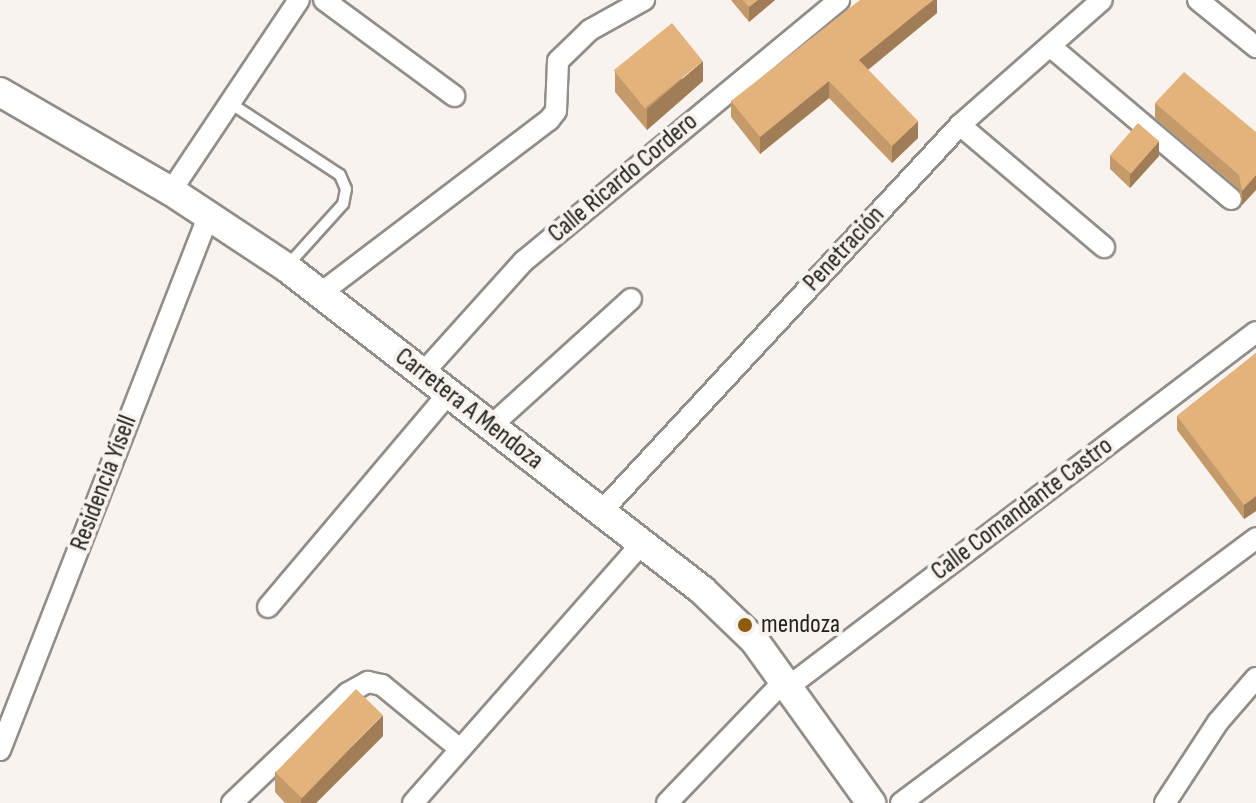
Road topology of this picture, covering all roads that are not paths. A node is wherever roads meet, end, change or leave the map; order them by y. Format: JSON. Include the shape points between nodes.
{"nodes":[{"id":1,"x":299,"y":0,"type":"edge"},
{"id":2,"x":324,"y":0,"type":"edge"},
{"id":3,"x":644,"y":0,"type":"edge"},
{"id":4,"x":839,"y":0,"type":"edge"},
{"id":5,"x":1102,"y":0,"type":"edge"},
{"id":6,"x":1198,"y":0,"type":"edge"},
{"id":7,"x":1050,"y":46,"type":"junction"},
{"id":8,"x":1256,"y":47,"type":"edge"},
{"id":9,"x":0,"y":92,"type":"edge"},
{"id":10,"x":454,"y":96,"type":"dead end"},
{"id":11,"x":230,"y":103,"type":"junction"},
{"id":12,"x":960,"y":125,"type":"junction"},
{"id":13,"x":171,"y":191,"type":"junction"},
{"id":14,"x":1231,"y":199,"type":"dead end"},
{"id":15,"x":208,"y":217,"type":"junction"},
{"id":16,"x":1104,"y":247,"type":"dead end"},
{"id":17,"x":286,"y":267,"type":"junction"},
{"id":18,"x":321,"y":293,"type":"junction"},
{"id":19,"x":631,"y":299,"type":"dead end"},
{"id":20,"x":1256,"y":332,"type":"edge"},
{"id":21,"x":423,"y":373,"type":"junction"},
{"id":22,"x":449,"y":393,"type":"junction"},
{"id":23,"x":491,"y":426,"type":"junction"},
{"id":24,"x":600,"y":513,"type":"junction"},
{"id":25,"x":1256,"y":538,"type":"edge"},
{"id":26,"x":641,"y":544,"type":"junction"},
{"id":27,"x":268,"y":607,"type":"dead end"},
{"id":28,"x":1256,"y":678,"type":"edge"},
{"id":29,"x":786,"y":684,"type":"junction"},
{"id":30,"x":460,"y":749,"type":"junction"},
{"id":31,"x":0,"y":750,"type":"edge"},
{"id":32,"x":232,"y":803,"type":"edge"},
{"id":33,"x":413,"y":803,"type":"edge"},
{"id":34,"x":667,"y":803,"type":"edge"},
{"id":35,"x":871,"y":803,"type":"edge"},
{"id":36,"x":901,"y":803,"type":"edge"},
{"id":37,"x":1165,"y":803,"type":"edge"}],
"edges":[{"from":1,"to":11,"type":"street"},
{"from":2,"to":10,"type":"street"},
{"from":3,"to":18,"type":"street","via":[[590,30],[558,61],[556,111],[549,120]]},
{"from":4,"to":21,"type":"street","name":"Calle Ricardo Cordero","via":[[524,261]]},
{"from":5,"to":7,"type":"street","name":"Penetración"},
{"from":6,"to":8,"type":"street"},
{"from":7,"to":12,"type":"street","name":"Penetración"},
{"from":7,"to":14,"type":"street"},
{"from":9,"to":13,"type":"street","name":"Carretera A Mendoza"},
{"from":11,"to":13,"type":"street"},
{"from":11,"to":17,"type":"lane","via":[[340,175],[346,189],[343,204]]},
{"from":12,"to":16,"type":"street"},
{"from":12,"to":24,"type":"street","name":"Penetración"},
{"from":13,"to":15,"type":"street","name":"Carretera A Mendoza"},
{"from":15,"to":17,"type":"street","name":"Carretera A Mendoza"},
{"from":15,"to":31,"type":"street","name":"Residencia Yisell"},
{"from":17,"to":18,"type":"street","name":"Carretera A Mendoza"},
{"from":18,"to":21,"type":"street","name":"Carretera A Mendoza"},
{"from":19,"to":23,"type":"street"},
{"from":20,"to":29,"type":"street","name":"Calle Comandante Castro"},
{"from":21,"to":22,"type":"street","name":"Carretera A Mendoza"},
{"from":22,"to":23,"type":"street","name":"Carretera A Mendoza"},
{"from":22,"to":27,"type":"street"},
{"from":23,"to":24,"type":"street","name":"Carretera A Mendoza"},
{"from":24,"to":26,"type":"street","name":"Carretera A Mendoza"},
{"from":25,"to":36,"type":"street"},
{"from":26,"to":29,"type":"street","name":"Carretera A Mendoza","via":[[754,640]]},
{"from":26,"to":30,"type":"street"},
{"from":28,"to":37,"type":"street","via":[[1218,722]]},
{"from":29,"to":34,"type":"street","name":"Calle Comandante Castro"},
{"from":29,"to":35,"type":"street","name":"Carretera A Mendoza"},
{"from":30,"to":32,"type":"street","via":[[382,685],[368,682],[354,687]]},
{"from":30,"to":33,"type":"street"}]}
